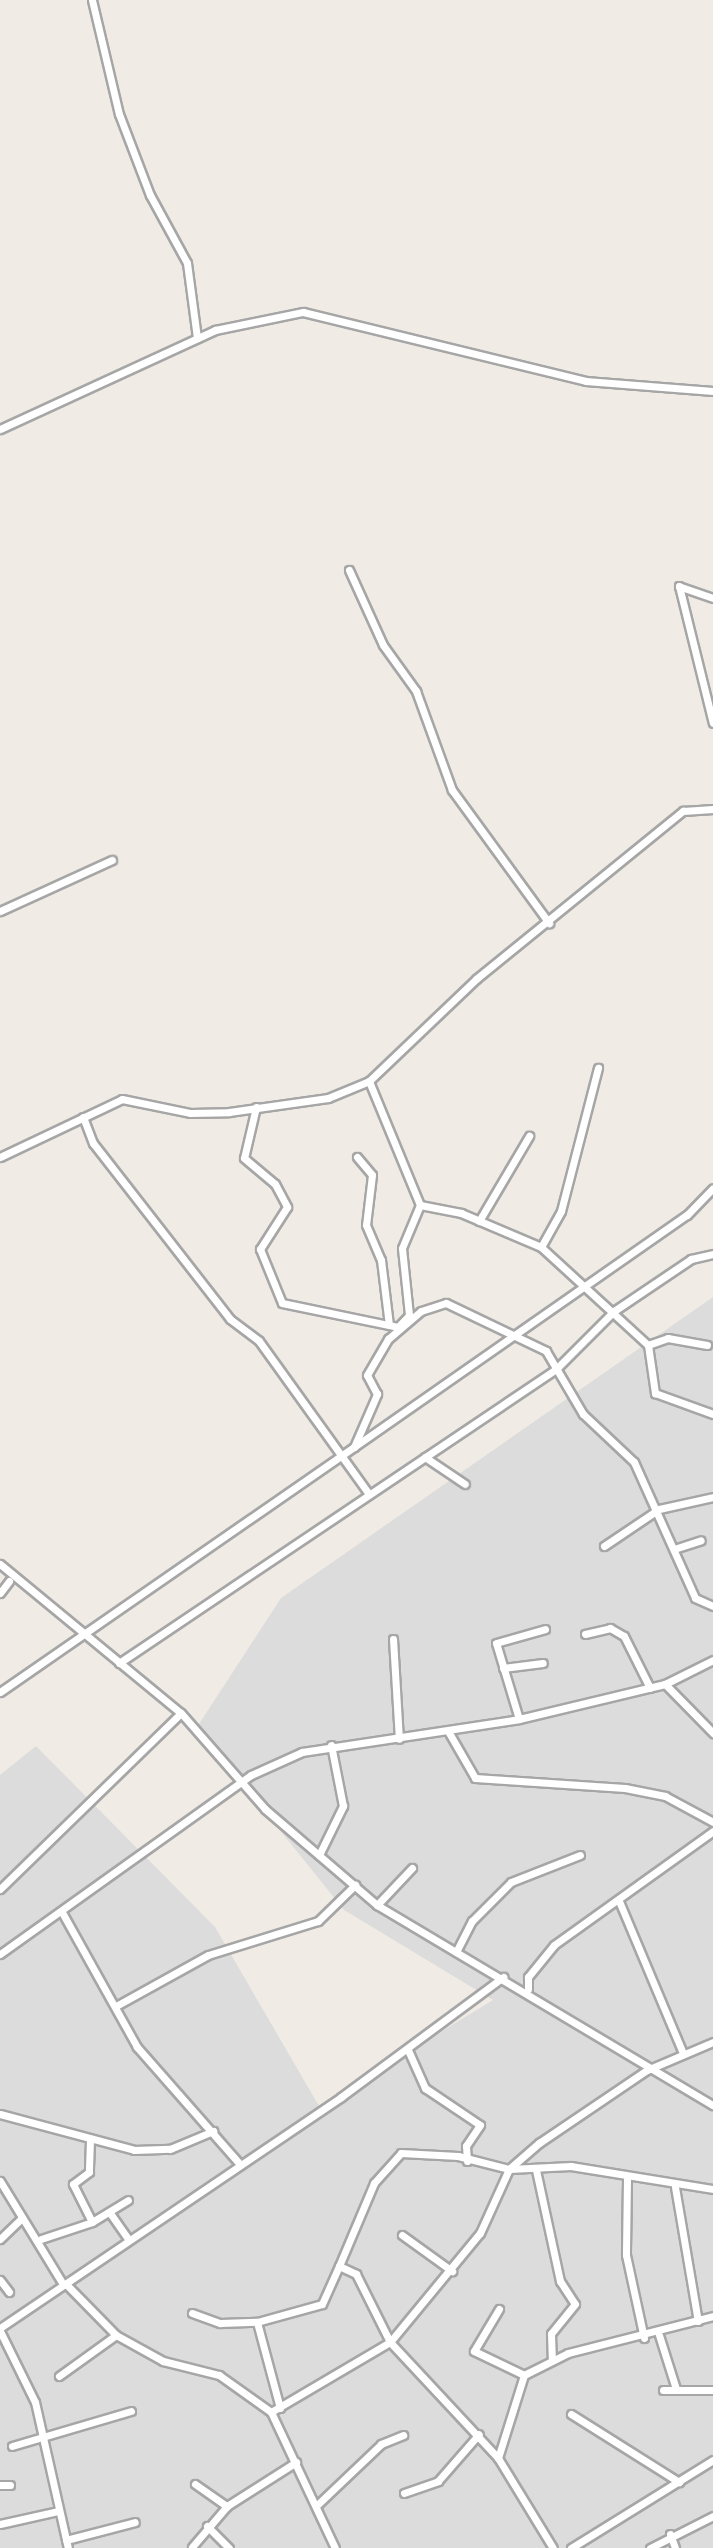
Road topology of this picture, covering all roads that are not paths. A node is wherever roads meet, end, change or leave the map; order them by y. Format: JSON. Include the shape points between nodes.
{"nodes":[{"id":1,"x":92,"y":0,"type":"edge"},
{"id":2,"x":197,"y":338,"type":"junction"},
{"id":3,"x":713,"y":391,"type":"edge"},
{"id":4,"x":0,"y":429,"type":"edge"},
{"id":5,"x":349,"y":570,"type":"dead end"},
{"id":6,"x":713,"y":598,"type":"edge"},
{"id":7,"x":713,"y":723,"type":"edge"},
{"id":8,"x":713,"y":809,"type":"edge"},
{"id":9,"x":112,"y":860,"type":"dead end"},
{"id":10,"x":0,"y":911,"type":"edge"},
{"id":11,"x":549,"y":923,"type":"junction"},
{"id":12,"x":598,"y":1068,"type":"dead end"},
{"id":13,"x":369,"y":1081,"type":"junction"},
{"id":14,"x":256,"y":1107,"type":"junction"},
{"id":15,"x":83,"y":1117,"type":"junction"},
{"id":16,"x":529,"y":1136,"type":"dead end"},
{"id":17,"x":0,"y":1157,"type":"edge"},
{"id":18,"x":357,"y":1157,"type":"dead end"},
{"id":19,"x":713,"y":1188,"type":"edge"},
{"id":20,"x":420,"y":1205,"type":"junction"},
{"id":21,"x":479,"y":1221,"type":"junction"},
{"id":22,"x":541,"y":1247,"type":"junction"},
{"id":23,"x":710,"y":1255,"type":"edge"},
{"id":24,"x":713,"y":1266,"type":"edge"},
{"id":25,"x":579,"y":1289,"type":"junction"},
{"id":26,"x":614,"y":1311,"type":"junction"},
{"id":27,"x":389,"y":1325,"type":"junction"},
{"id":28,"x":398,"y":1327,"type":"junction"},
{"id":29,"x":506,"y":1338,"type":"junction"},
{"id":30,"x":648,"y":1345,"type":"junction"},
{"id":31,"x":707,"y":1345,"type":"dead end"},
{"id":32,"x":556,"y":1369,"type":"junction"},
{"id":33,"x":713,"y":1414,"type":"edge"},
{"id":34,"x":354,"y":1447,"type":"junction"},
{"id":35,"x":425,"y":1457,"type":"junction"},
{"id":36,"x":337,"y":1459,"type":"junction"},
{"id":37,"x":465,"y":1484,"type":"dead end"},
{"id":38,"x":369,"y":1494,"type":"junction"},
{"id":39,"x":713,"y":1497,"type":"edge"},
{"id":40,"x":659,"y":1509,"type":"junction"},
{"id":41,"x":701,"y":1540,"type":"dead end"},
{"id":42,"x":604,"y":1546,"type":"dead end"},
{"id":43,"x":674,"y":1549,"type":"junction"},
{"id":44,"x":2,"y":1567,"type":"edge"},
{"id":45,"x":3,"y":1587,"type":"edge"},
{"id":46,"x":25,"y":1588,"type":"junction"},
{"id":47,"x":713,"y":1606,"type":"edge"},
{"id":48,"x":545,"y":1629,"type":"dead end"},
{"id":49,"x":585,"y":1634,"type":"dead end"},
{"id":50,"x":81,"y":1635,"type":"junction"},
{"id":51,"x":393,"y":1639,"type":"dead end"},
{"id":52,"x":713,"y":1660,"type":"edge"},
{"id":53,"x":119,"y":1663,"type":"junction"},
{"id":54,"x":543,"y":1663,"type":"dead end"},
{"id":55,"x":503,"y":1668,"type":"junction"},
{"id":56,"x":665,"y":1684,"type":"junction"},
{"id":57,"x":650,"y":1688,"type":"junction"},
{"id":58,"x":0,"y":1692,"type":"edge"},
{"id":59,"x":181,"y":1713,"type":"junction"},
{"id":60,"x":519,"y":1719,"type":"junction"},
{"id":61,"x":448,"y":1731,"type":"junction"},
{"id":62,"x":713,"y":1733,"type":"edge"},
{"id":63,"x":399,"y":1739,"type":"junction"},
{"id":64,"x":331,"y":1745,"type":"junction"},
{"id":65,"x":243,"y":1781,"type":"junction"},
{"id":66,"x":713,"y":1822,"type":"edge"},
{"id":67,"x":713,"y":1831,"type":"edge"},
{"id":68,"x":319,"y":1855,"type":"junction"},
{"id":69,"x":580,"y":1855,"type":"dead end"},
{"id":70,"x":412,"y":1868,"type":"dead end"},
{"id":71,"x":355,"y":1885,"type":"junction"},
{"id":72,"x":0,"y":1889,"type":"edge"},
{"id":73,"x":619,"y":1901,"type":"junction"},
{"id":74,"x":377,"y":1905,"type":"junction"},
{"id":75,"x":63,"y":1914,"type":"junction"},
{"id":76,"x":456,"y":1952,"type":"junction"},
{"id":77,"x":0,"y":1954,"type":"edge"},
{"id":78,"x":503,"y":1977,"type":"junction"},
{"id":79,"x":528,"y":1989,"type":"junction"},
{"id":80,"x":116,"y":2006,"type":"junction"},
{"id":81,"x":713,"y":2042,"type":"edge"},
{"id":82,"x":408,"y":2050,"type":"junction"},
{"id":83,"x":682,"y":2051,"type":"junction"},
{"id":84,"x":647,"y":2070,"type":"junction"},
{"id":85,"x":713,"y":2105,"type":"edge"},
{"id":86,"x":0,"y":2114,"type":"edge"},
{"id":87,"x":213,"y":2131,"type":"junction"},
{"id":88,"x":90,"y":2140,"type":"junction"},
{"id":89,"x":467,"y":2161,"type":"junction"},
{"id":90,"x":238,"y":2162,"type":"junction"},
{"id":91,"x":509,"y":2169,"type":"junction"},
{"id":92,"x":536,"y":2170,"type":"junction"},
{"id":93,"x":627,"y":2179,"type":"junction"},
{"id":94,"x":0,"y":2181,"type":"edge"},
{"id":95,"x":675,"y":2187,"type":"junction"},
{"id":96,"x":713,"y":2189,"type":"edge"},
{"id":97,"x":128,"y":2200,"type":"dead end"},
{"id":98,"x":110,"y":2213,"type":"junction"},
{"id":99,"x":22,"y":2218,"type":"junction"},
{"id":100,"x":92,"y":2222,"type":"junction"},
{"id":101,"x":402,"y":2235,"type":"dead end"},
{"id":102,"x":0,"y":2239,"type":"edge"},
{"id":103,"x":41,"y":2239,"type":"junction"},
{"id":104,"x":128,"y":2239,"type":"junction"},
{"id":105,"x":339,"y":2266,"type":"junction"},
{"id":106,"x":452,"y":2271,"type":"junction"},
{"id":107,"x":0,"y":2280,"type":"edge"},
{"id":108,"x":64,"y":2282,"type":"junction"},
{"id":109,"x":9,"y":2292,"type":"dead end"},
{"id":110,"x":499,"y":2309,"type":"dead end"},
{"id":111,"x":192,"y":2313,"type":"dead end"},
{"id":112,"x":713,"y":2316,"type":"edge"},
{"id":113,"x":698,"y":2321,"type":"junction"},
{"id":114,"x":257,"y":2322,"type":"junction"},
{"id":115,"x":2,"y":2332,"type":"edge"},
{"id":116,"x":116,"y":2335,"type":"junction"},
{"id":117,"x":659,"y":2335,"type":"junction"},
{"id":118,"x":644,"y":2338,"type":"junction"},
{"id":119,"x":390,"y":2342,"type":"junction"},
{"id":120,"x":552,"y":2359,"type":"junction"},
{"id":121,"x":524,"y":2375,"type":"junction"},
{"id":122,"x":59,"y":2376,"type":"dead end"},
{"id":123,"x":676,"y":2389,"type":"junction"},
{"id":124,"x":663,"y":2390,"type":"dead end"},
{"id":125,"x":713,"y":2390,"type":"edge"},
{"id":126,"x":280,"y":2408,"type":"junction"},
{"id":127,"x":131,"y":2411,"type":"dead end"},
{"id":128,"x":271,"y":2412,"type":"junction"},
{"id":129,"x":571,"y":2414,"type":"dead end"},
{"id":130,"x":479,"y":2434,"type":"junction"},
{"id":131,"x":403,"y":2435,"type":"dead end"},
{"id":132,"x":45,"y":2438,"type":"junction"},
{"id":133,"x":12,"y":2446,"type":"dead end"},
{"id":134,"x":498,"y":2458,"type":"junction"},
{"id":135,"x":713,"y":2460,"type":"edge"},
{"id":136,"x":296,"y":2462,"type":"junction"},
{"id":137,"x":679,"y":2482,"type":"junction"},
{"id":138,"x":195,"y":2484,"type":"dead end"},
{"id":139,"x":0,"y":2485,"type":"edge"},
{"id":140,"x":10,"y":2485,"type":"dead end"},
{"id":141,"x":404,"y":2493,"type":"dead end"},
{"id":142,"x":227,"y":2506,"type":"junction"},
{"id":143,"x":316,"y":2506,"type":"junction"},
{"id":144,"x":58,"y":2511,"type":"junction"},
{"id":145,"x":713,"y":2516,"type":"edge"},
{"id":146,"x":135,"y":2522,"type":"dead end"},
{"id":147,"x":0,"y":2524,"type":"edge"},
{"id":148,"x":207,"y":2526,"type":"junction"},
{"id":149,"x":670,"y":2534,"type":"junction"},
{"id":150,"x":67,"y":2544,"type":"edge"},
{"id":151,"x":192,"y":2547,"type":"edge"},
{"id":152,"x":229,"y":2548,"type":"edge"},
{"id":153,"x":335,"y":2548,"type":"edge"},
{"id":154,"x":553,"y":2548,"type":"edge"},
{"id":155,"x":571,"y":2548,"type":"edge"},
{"id":156,"x":650,"y":2548,"type":"edge"},
{"id":157,"x":675,"y":2548,"type":"edge"}],
"edges":[{"from":1,"to":2,"type":"street","via":[[119,114],[150,195],[187,263]]},
{"from":2,"to":3,"type":"street","via":[[261,317],[314,313],[586,381]]},
{"from":2,"to":4,"type":"street"},
{"from":5,"to":11,"type":"street","via":[[383,645],[416,691],[452,790]]},
{"from":6,"to":7,"type":"street","via":[[679,586]]},
{"from":8,"to":11,"type":"street","via":[[683,811]]},
{"from":9,"to":10,"type":"street"},
{"from":11,"to":13,"type":"street","via":[[476,979]]},
{"from":12,"to":22,"type":"street","via":[[561,1211]]},
{"from":13,"to":14,"type":"street","via":[[328,1098]]},
{"from":13,"to":20,"type":"street"},
{"from":14,"to":15,"type":"street","via":[[190,1113],[122,1099]]},
{"from":14,"to":27,"type":"street","via":[[244,1158],[275,1184],[287,1207],[260,1249],[272,1287],[282,1303]]},
{"from":15,"to":17,"type":"street"},
{"from":15,"to":36,"type":"street","via":[[93,1143],[230,1319],[259,1341]]},
{"from":16,"to":21,"type":"street"},
{"from":18,"to":27,"type":"street","via":[[372,1175],[366,1225],[381,1260]]},
{"from":19,"to":25,"type":"street","via":[[687,1215]]},
{"from":20,"to":21,"type":"street"},
{"from":20,"to":28,"type":"street","via":[[402,1248],[409,1315]]},
{"from":21,"to":22,"type":"street"},
{"from":22,"to":25,"type":"street"},
{"from":23,"to":24,"type":"street"},
{"from":23,"to":26,"type":"street","via":[[691,1259]]},
{"from":25,"to":26,"type":"street"},
{"from":25,"to":29,"type":"street"},
{"from":26,"to":30,"type":"street"},
{"from":26,"to":32,"type":"street"},
{"from":27,"to":28,"type":"street"},
{"from":28,"to":29,"type":"street","via":[[446,1303],[489,1319]]},
{"from":28,"to":34,"type":"street","via":[[367,1375],[377,1394]]},
{"from":29,"to":32,"type":"street","via":[[535,1343]]},
{"from":29,"to":34,"type":"street"},
{"from":30,"to":31,"type":"street","via":[[668,1338]]},
{"from":30,"to":33,"type":"street","via":[[655,1393]]},
{"from":32,"to":35,"type":"street"},
{"from":32,"to":40,"type":"street","via":[[583,1414],[634,1462]]},
{"from":34,"to":36,"type":"street"},
{"from":35,"to":37,"type":"street"},
{"from":35,"to":38,"type":"street"},
{"from":36,"to":38,"type":"street"},
{"from":36,"to":50,"type":"street"},
{"from":38,"to":53,"type":"street"},
{"from":39,"to":40,"type":"street"},
{"from":40,"to":42,"type":"street"},
{"from":40,"to":43,"type":"street"},
{"from":41,"to":43,"type":"street"},
{"from":43,"to":47,"type":"street","via":[[695,1598]]},
{"from":44,"to":45,"type":"street"},
{"from":44,"to":46,"type":"street"},
{"from":45,"to":46,"type":"street"},
{"from":46,"to":50,"type":"street"},
{"from":48,"to":55,"type":"street","via":[[500,1638],[495,1650]]},
{"from":49,"to":57,"type":"street","via":[[610,1628],[624,1636]]},
{"from":50,"to":53,"type":"street"},
{"from":50,"to":58,"type":"street"},
{"from":51,"to":63,"type":"street"},
{"from":52,"to":56,"type":"street"},
{"from":53,"to":59,"type":"street"},
{"from":54,"to":55,"type":"street"},
{"from":55,"to":60,"type":"street"},
{"from":56,"to":57,"type":"street"},
{"from":56,"to":62,"type":"street"},
{"from":57,"to":60,"type":"street"},
{"from":59,"to":65,"type":"street"},
{"from":59,"to":72,"type":"street"},
{"from":60,"to":61,"type":"street"},
{"from":61,"to":63,"type":"street"},
{"from":61,"to":66,"type":"street","via":[[475,1778],[625,1788],[665,1796]]},
{"from":63,"to":64,"type":"street"},
{"from":64,"to":65,"type":"street","via":[[280,1759]]},
{"from":64,"to":68,"type":"street","via":[[343,1806]]},
{"from":65,"to":68,"type":"street"},
{"from":65,"to":75,"type":"street"},
{"from":67,"to":73,"type":"street"},
{"from":68,"to":71,"type":"street"},
{"from":69,"to":76,"type":"street","via":[[511,1882],[481,1910]]},
{"from":70,"to":74,"type":"street"},
{"from":71,"to":74,"type":"street"},
{"from":71,"to":80,"type":"street","via":[[318,1921],[208,1955]]},
{"from":73,"to":79,"type":"street","via":[[554,1945],[528,1977]]},
{"from":73,"to":83,"type":"street"},
{"from":74,"to":76,"type":"street"},
{"from":75,"to":77,"type":"street"},
{"from":75,"to":80,"type":"street"},
{"from":76,"to":78,"type":"street"},
{"from":78,"to":79,"type":"street"},
{"from":78,"to":82,"type":"street"},
{"from":79,"to":84,"type":"street","via":[[559,2018]]},
{"from":80,"to":87,"type":"street","via":[[137,2047]]},
{"from":81,"to":83,"type":"street"},
{"from":82,"to":89,"type":"street","via":[[425,2088],[480,2125],[466,2146]]},
{"from":82,"to":90,"type":"street"},
{"from":83,"to":84,"type":"street"},
{"from":84,"to":85,"type":"street"},
{"from":84,"to":91,"type":"street"},
{"from":86,"to":88,"type":"street"},
{"from":87,"to":88,"type":"street","via":[[156,2152]]},
{"from":87,"to":90,"type":"street"},
{"from":88,"to":100,"type":"street","via":[[89,2172],[73,2184]]},
{"from":89,"to":91,"type":"street"},
{"from":89,"to":105,"type":"street","via":[[415,2152],[390,2162]]},
{"from":90,"to":104,"type":"street"},
{"from":91,"to":92,"type":"street"},
{"from":91,"to":106,"type":"street","via":[[493,2214]]},
{"from":92,"to":93,"type":"street","via":[[571,2166]]},
{"from":92,"to":120,"type":"street","via":[[560,2281],[575,2304],[551,2334]]},
{"from":93,"to":95,"type":"street"},
{"from":93,"to":118,"type":"street","via":[[626,2255]]},
{"from":94,"to":99,"type":"street"},
{"from":95,"to":96,"type":"street"},
{"from":95,"to":113,"type":"street"},
{"from":97,"to":98,"type":"street"},
{"from":98,"to":100,"type":"street"},
{"from":98,"to":104,"type":"street"},
{"from":99,"to":102,"type":"street"},
{"from":99,"to":103,"type":"street"},
{"from":100,"to":103,"type":"street"},
{"from":101,"to":106,"type":"street"},
{"from":103,"to":108,"type":"street"},
{"from":104,"to":108,"type":"street"},
{"from":105,"to":114,"type":"street","via":[[322,2304]]},
{"from":105,"to":119,"type":"street","via":[[356,2274],[371,2296]]},
{"from":106,"to":119,"type":"street"},
{"from":107,"to":109,"type":"street"},
{"from":108,"to":115,"type":"street","via":[[8,2322]]},
{"from":108,"to":116,"type":"street"},
{"from":110,"to":121,"type":"street","via":[[474,2351]]},
{"from":111,"to":114,"type":"street","via":[[220,2323]]},
{"from":112,"to":113,"type":"street"},
{"from":113,"to":117,"type":"street"},
{"from":114,"to":126,"type":"street"},
{"from":115,"to":132,"type":"street"},
{"from":116,"to":122,"type":"street"},
{"from":116,"to":128,"type":"street","via":[[163,2361],[219,2375]]},
{"from":117,"to":118,"type":"street"},
{"from":117,"to":123,"type":"street"},
{"from":118,"to":120,"type":"street"},
{"from":119,"to":126,"type":"street"},
{"from":119,"to":130,"type":"street"},
{"from":120,"to":121,"type":"street"},
{"from":121,"to":134,"type":"street"},
{"from":123,"to":124,"type":"street"},
{"from":123,"to":125,"type":"street"},
{"from":126,"to":128,"type":"street"},
{"from":127,"to":132,"type":"street"},
{"from":128,"to":136,"type":"street"},
{"from":129,"to":137,"type":"street"},
{"from":130,"to":134,"type":"street"},
{"from":130,"to":141,"type":"street","via":[[438,2481]]},
{"from":131,"to":143,"type":"street","via":[[381,2444]]},
{"from":132,"to":133,"type":"street"},
{"from":132,"to":144,"type":"street"},
{"from":134,"to":154,"type":"street"},
{"from":135,"to":137,"type":"street"},
{"from":136,"to":142,"type":"street"},
{"from":136,"to":143,"type":"street"},
{"from":137,"to":155,"type":"street"},
{"from":138,"to":142,"type":"street"},
{"from":139,"to":140,"type":"street"},
{"from":142,"to":148,"type":"street"},
{"from":143,"to":153,"type":"street"},
{"from":144,"to":147,"type":"street"},
{"from":144,"to":150,"type":"street"},
{"from":145,"to":149,"type":"street"},
{"from":146,"to":150,"type":"street"},
{"from":148,"to":151,"type":"street"},
{"from":148,"to":152,"type":"street"},
{"from":149,"to":156,"type":"street"},
{"from":149,"to":157,"type":"street"}]}
